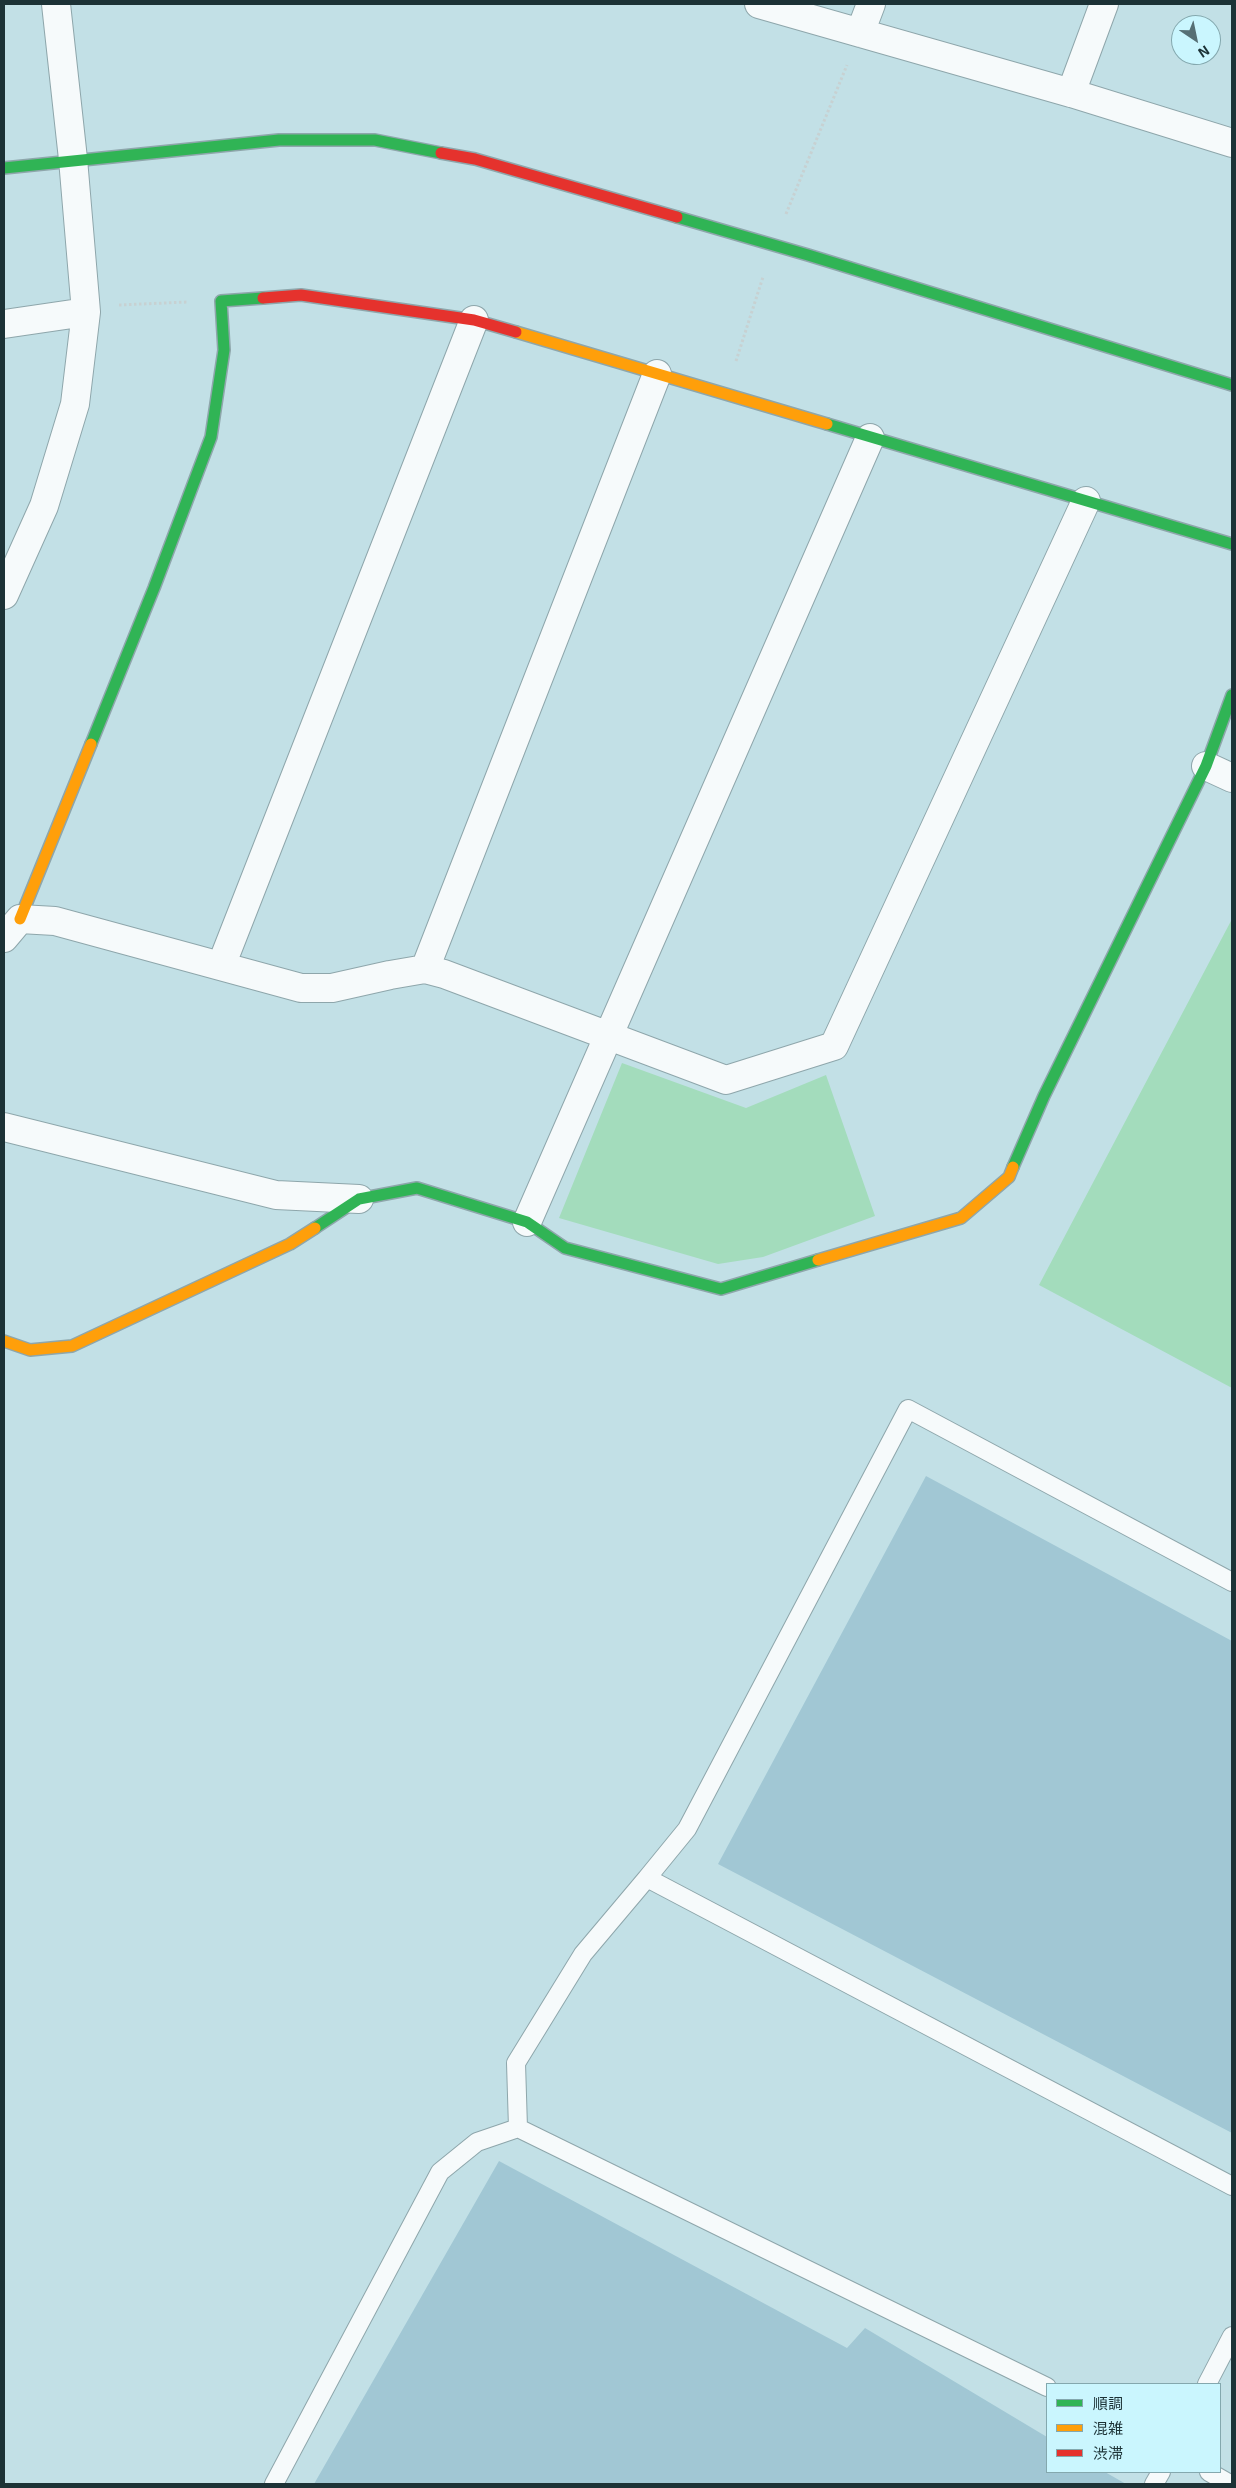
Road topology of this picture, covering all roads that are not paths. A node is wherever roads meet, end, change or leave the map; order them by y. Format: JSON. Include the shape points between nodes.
{"nodes":[{"id":1,"x":56,"y":4,"type":"edge"},
{"id":2,"x":759,"y":4,"type":"edge"},
{"id":3,"x":871,"y":4,"type":"edge"},
{"id":4,"x":1104,"y":4,"type":"edge"},
{"id":5,"x":860,"y":33,"type":"junction"},
{"id":6,"x":1071,"y":93,"type":"junction"},
{"id":7,"x":1232,"y":143,"type":"edge"},
{"id":8,"x":73,"y":159,"type":"junction"},
{"id":9,"x":4,"y":168,"type":"edge"},
{"id":10,"x":86,"y":312,"type":"junction"},
{"id":11,"x":474,"y":320,"type":"junction"},
{"id":12,"x":4,"y":324,"type":"edge"},
{"id":13,"x":657,"y":374,"type":"junction"},
{"id":14,"x":1232,"y":385,"type":"edge"},
{"id":15,"x":870,"y":438,"type":"junction"},
{"id":16,"x":1086,"y":501,"type":"junction"},
{"id":17,"x":1232,"y":544,"type":"edge"},
{"id":18,"x":4,"y":592,"type":"edge"},
{"id":19,"x":1232,"y":695,"type":"edge"},
{"id":20,"x":1206,"y":766,"type":"junction"},
{"id":21,"x":1232,"y":778,"type":"edge"},
{"id":22,"x":12,"y":928,"type":"edge"},
{"id":23,"x":221,"y":966,"type":"junction"},
{"id":24,"x":425,"y":969,"type":"junction"},
{"id":25,"x":609,"y":1035,"type":"junction"},
{"id":26,"x":4,"y":1127,"type":"edge"},
{"id":27,"x":359,"y":1199,"type":"junction"},
{"id":28,"x":527,"y":1222,"type":"junction"},
{"id":29,"x":4,"y":1341,"type":"edge"},
{"id":30,"x":1232,"y":1582,"type":"edge"},
{"id":31,"x":647,"y":1878,"type":"junction"},
{"id":32,"x":518,"y":2128,"type":"junction"},
{"id":33,"x":1232,"y":2186,"type":"edge"},
{"id":34,"x":1232,"y":2336,"type":"edge"},
{"id":35,"x":1208,"y":2383,"type":"edge"},
{"id":36,"x":1046,"y":2388,"type":"edge"},
{"id":37,"x":1160,"y":2473,"type":"edge"},
{"id":38,"x":1210,"y":2473,"type":"edge"},
{"id":39,"x":274,"y":2484,"type":"edge"},
{"id":40,"x":1154,"y":2484,"type":"edge"},
{"id":41,"x":1230,"y":2484,"type":"edge"}],
"edges":[{"from":1,"to":8,"type":"street"},
{"from":2,"to":5,"type":"street"},
{"from":3,"to":5,"type":"street"},
{"from":4,"to":6,"type":"street"},
{"from":5,"to":6,"type":"street"},
{"from":6,"to":7,"type":"street"},
{"from":8,"to":9,"type":"street"},
{"from":8,"to":10,"type":"street"},
{"from":8,"to":14,"type":"street","via":[[279,140],[375,140],[429,150],[475,159],[808,255]]},
{"from":10,"to":12,"type":"street"},
{"from":10,"to":18,"type":"street","via":[[75,404],[44,506]]},
{"from":11,"to":13,"type":"street"},
{"from":11,"to":22,"type":"street","via":[[301,295],[221,300],[224,350],[211,437],[154,588]]},
{"from":11,"to":23,"type":"street"},
{"from":13,"to":15,"type":"street"},
{"from":13,"to":24,"type":"street"},
{"from":15,"to":16,"type":"street"},
{"from":15,"to":25,"type":"street"},
{"from":16,"to":17,"type":"street"},
{"from":16,"to":25,"type":"street","via":[[834,1046],[726,1080]]},
{"from":19,"to":20,"type":"street"},
{"from":20,"to":21,"type":"street"},
{"from":20,"to":28,"type":"street","via":[[1044,1096],[1008,1177],[961,1218],[721,1289],[565,1248]]},
{"from":22,"to":23,"type":"street","via":[[55,921]]},
{"from":23,"to":24,"type":"street","via":[[301,988],[332,988]]},
{"from":24,"to":25,"type":"street"},
{"from":25,"to":28,"type":"street"},
{"from":26,"to":27,"type":"street","via":[[276,1195]]},
{"from":27,"to":28,"type":"street","via":[[417,1188]]},
{"from":27,"to":29,"type":"street","via":[[290,1244],[72,1346],[30,1350]]},
{"from":30,"to":31,"type":"lane","via":[[908,1409],[687,1829]]},
{"from":31,"to":32,"type":"lane","via":[[583,1954],[516,2063]]},
{"from":31,"to":33,"type":"lane"},
{"from":32,"to":36,"type":"lane"},
{"from":32,"to":39,"type":"lane","via":[[477,2142],[440,2172]]},
{"from":34,"to":35,"type":"lane"},
{"from":37,"to":40,"type":"lane"},
{"from":38,"to":41,"type":"lane"}]}
